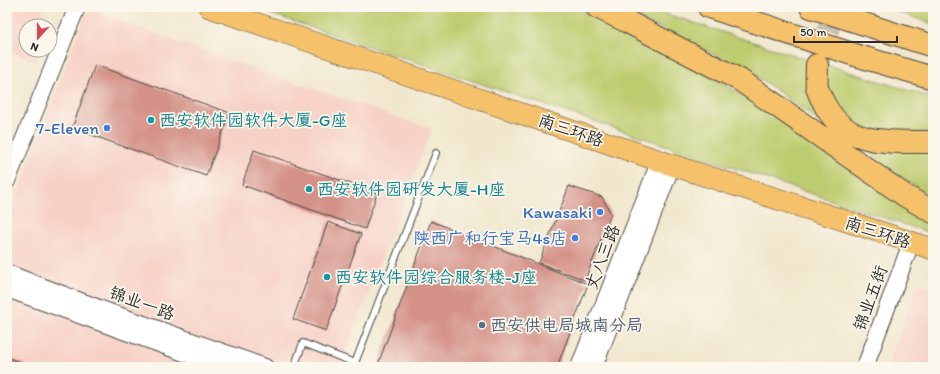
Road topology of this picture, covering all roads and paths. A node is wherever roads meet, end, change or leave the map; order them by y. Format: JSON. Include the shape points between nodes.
{"nodes":[{"id":1,"x":77,"y":7,"type":"edge"},
{"id":2,"x":209,"y":7,"type":"edge"},
{"id":3,"x":597,"y":7,"type":"edge"},
{"id":4,"x":710,"y":7,"type":"edge"},
{"id":5,"x":811,"y":7,"type":"edge"},
{"id":6,"x":933,"y":46,"type":"edge"},
{"id":7,"x":817,"y":65,"type":"tunnel mouth"},
{"id":8,"x":933,"y":78,"type":"edge"},
{"id":9,"x":933,"y":142,"type":"edge"},
{"id":10,"x":436,"y":153,"type":"dead end"},
{"id":11,"x":666,"y":162,"type":"junction"},
{"id":12,"x":7,"y":181,"type":"edge"},
{"id":13,"x":933,"y":212,"type":"edge"},
{"id":14,"x":911,"y":242,"type":"junction"},
{"id":15,"x":933,"y":249,"type":"edge"},
{"id":16,"x":7,"y":273,"type":"edge"},
{"id":17,"x":7,"y":289,"type":"edge"},
{"id":18,"x":223,"y":367,"type":"edge"},
{"id":19,"x":266,"y":367,"type":"edge"},
{"id":20,"x":294,"y":367,"type":"edge"},
{"id":21,"x":579,"y":367,"type":"edge"},
{"id":22,"x":594,"y":367,"type":"edge"},
{"id":23,"x":865,"y":367,"type":"edge"}],
"edges":[{"from":1,"to":12,"type":"street"},
{"from":2,"to":11,"type":"highway","name":"南三环路"},
{"from":3,"to":13,"type":"highway","via":[[740,80]]},
{"from":4,"to":8,"type":"highway"},
{"from":5,"to":6,"type":"highway"},
{"from":7,"to":9,"type":"highway","via":[[817,87],[831,115],[840,126],[876,141]]},
{"from":10,"to":20,"type":"lane","via":[[355,363],[303,343]]},
{"from":11,"to":14,"type":"highway","name":"南三环路"},
{"from":11,"to":21,"type":"street","name":"丈八三路"},
{"from":11,"to":22,"type":"street","name":"丈八三路"},
{"from":14,"to":15,"type":"highway","name":"南三环路"},
{"from":14,"to":23,"type":"street","name":"锦业五街"},
{"from":16,"to":19,"type":"street","name":"锦业一路"},
{"from":17,"to":18,"type":"street","name":"锦业一路"}]}
